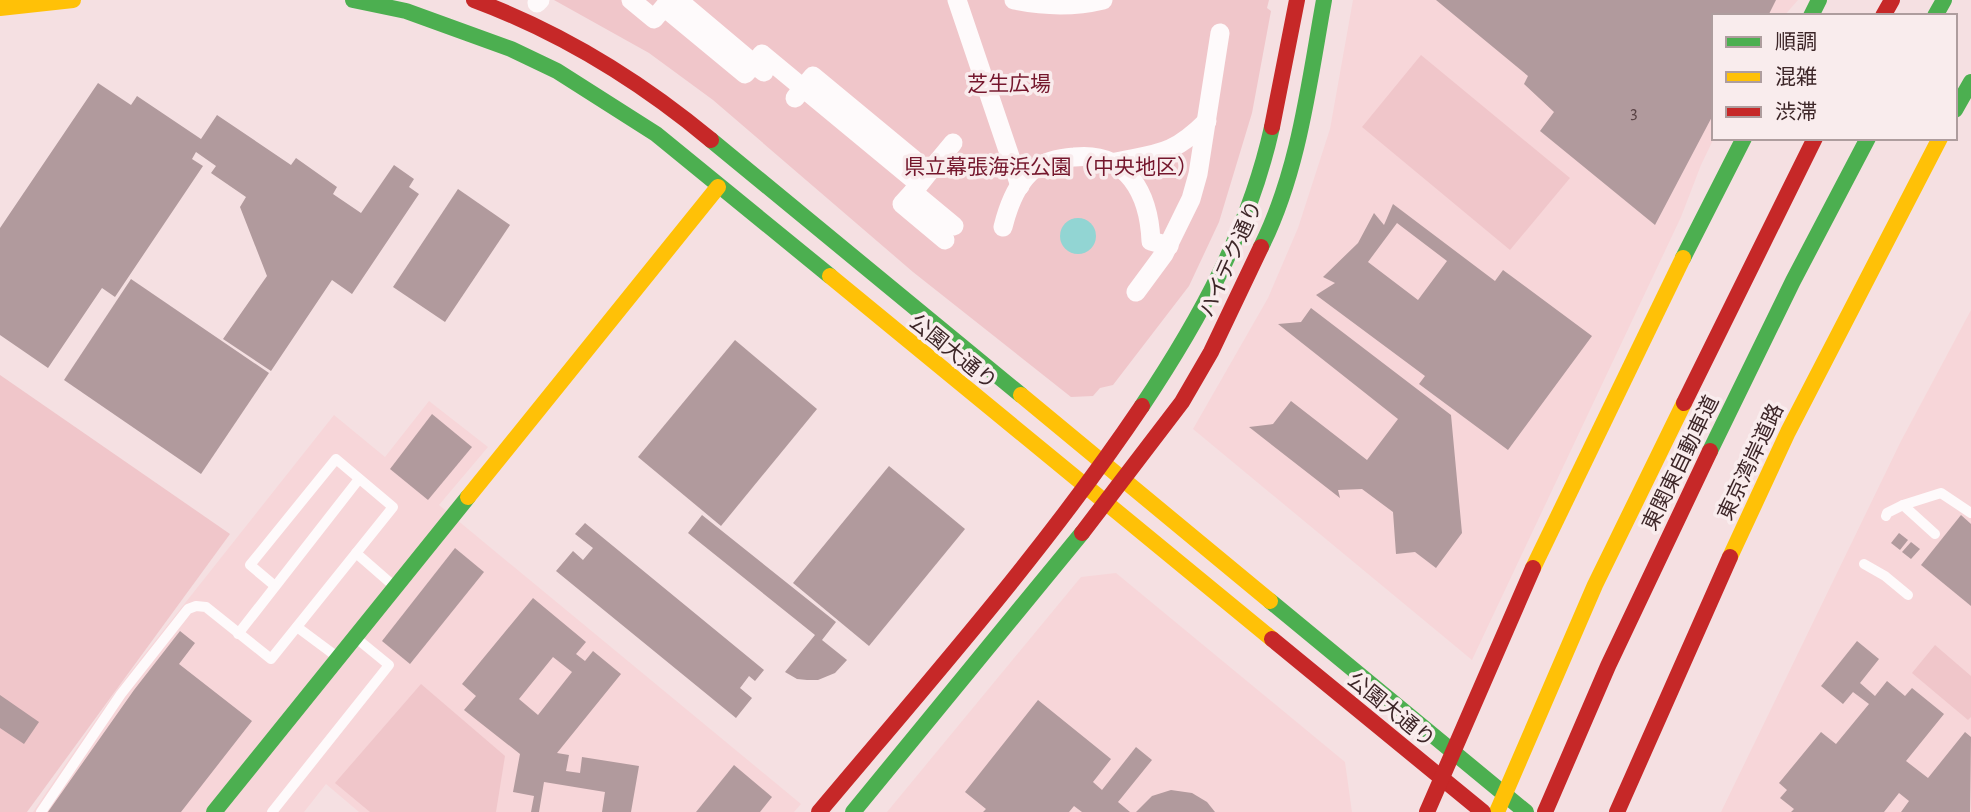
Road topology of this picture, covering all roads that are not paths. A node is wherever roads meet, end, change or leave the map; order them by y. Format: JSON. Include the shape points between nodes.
{"nodes":[{"id":1,"x":73,"y":0,"type":"edge"},
{"id":2,"x":353,"y":0,"type":"edge"},
{"id":3,"x":474,"y":0,"type":"edge"},
{"id":4,"x":631,"y":0,"type":"edge"},
{"id":5,"x":957,"y":0,"type":"edge"},
{"id":6,"x":1014,"y":0,"type":"edge"},
{"id":7,"x":1103,"y":0,"type":"edge"},
{"id":8,"x":1297,"y":0,"type":"edge"},
{"id":9,"x":1324,"y":0,"type":"edge"},
{"id":10,"x":667,"y":2,"type":"edge"},
{"id":11,"x":0,"y":8,"type":"edge"},
{"id":12,"x":1220,"y":33,"type":"dead end"},
{"id":13,"x":1971,"y":82,"type":"edge"},
{"id":14,"x":1957,"y":106,"type":"edge"},
{"id":15,"x":1207,"y":121,"type":"junction"},
{"id":16,"x":1729,"y":140,"type":"edge"},
{"id":17,"x":1743,"y":140,"type":"edge"},
{"id":18,"x":1814,"y":140,"type":"edge"},
{"id":19,"x":1867,"y":140,"type":"edge"},
{"id":20,"x":1939,"y":140,"type":"edge"},
{"id":21,"x":953,"y":143,"type":"dead end"},
{"id":22,"x":1111,"y":163,"type":"junction"},
{"id":23,"x":920,"y":183,"type":"junction"},
{"id":24,"x":1020,"y":186,"type":"junction"},
{"id":25,"x":718,"y":187,"type":"junction"},
{"id":26,"x":1702,"y":220,"type":"junction"},
{"id":27,"x":1003,"y":227,"type":"dead end"},
{"id":28,"x":949,"y":233,"type":"dead end"},
{"id":29,"x":1169,"y":246,"type":"junction"},
{"id":30,"x":1136,"y":292,"type":"dead end"},
{"id":31,"x":1102,"y":462,"type":"junction"},
{"id":32,"x":359,"y":479,"type":"junction"},
{"id":33,"x":1123,"y":479,"type":"junction"},
{"id":34,"x":1084,"y":487,"type":"junction"},
{"id":35,"x":1104,"y":503,"type":"junction"},
{"id":36,"x":1903,"y":505,"type":"junction"},
{"id":37,"x":1971,"y":513,"type":"edge"},
{"id":38,"x":1886,"y":516,"type":"dead end"},
{"id":39,"x":1935,"y":534,"type":"dead end"},
{"id":40,"x":356,"y":553,"type":"junction"},
{"id":41,"x":1864,"y":565,"type":"dead end"},
{"id":42,"x":275,"y":586,"type":"junction"},
{"id":43,"x":395,"y":587,"type":"junction"},
{"id":44,"x":1908,"y":595,"type":"dead end"},
{"id":45,"x":297,"y":627,"type":"junction"},
{"id":46,"x":238,"y":634,"type":"junction"},
{"id":47,"x":355,"y":637,"type":"junction"},
{"id":48,"x":339,"y":657,"type":"junction"},
{"id":49,"x":1453,"y":751,"type":"junction"},
{"id":50,"x":1441,"y":778,"type":"junction"},
{"id":51,"x":223,"y":808,"type":"edge"},
{"id":52,"x":41,"y":812,"type":"edge"},
{"id":53,"x":272,"y":812,"type":"edge"},
{"id":54,"x":820,"y":812,"type":"edge"},
{"id":55,"x":853,"y":812,"type":"edge"},
{"id":56,"x":1427,"y":812,"type":"edge"},
{"id":57,"x":1483,"y":812,"type":"edge"},
{"id":58,"x":1497,"y":812,"type":"edge"},
{"id":59,"x":1526,"y":812,"type":"edge"},
{"id":60,"x":1545,"y":812,"type":"edge"},
{"id":61,"x":1617,"y":812,"type":"edge"}],
"edges":[{"from":1,"to":11,"type":"main road"},
{"from":2,"to":25,"type":"main road","name":"公園大通り","via":[[437,20],[557,71],[656,134]]},
{"from":3,"to":31,"type":"main road","name":"公園大通り","via":[[568,41],[676,110]]},
{"from":4,"to":10,"type":"street","via":[[654,19]]},
{"from":5,"to":24,"type":"street"},
{"from":6,"to":7,"type":"street","via":[[1054,5]]},
{"from":8,"to":31,"type":"main road","name":"ハイテク通り","via":[[1275,121],[1244,222],[1161,379]]},
{"from":9,"to":33,"type":"main road","name":"ハイテク通り","via":[[1299,137],[1268,234],[1182,402]]},
{"from":10,"to":23,"type":"street","via":[[795,98],[813,76]]},
{"from":12,"to":15,"type":"street"},
{"from":13,"to":14,"type":"main road"},
{"from":15,"to":22,"type":"street","via":[[1186,141],[1164,153]]},
{"from":15,"to":29,"type":"street","via":[[1191,199]]},
{"from":16,"to":26,"type":"main road","via":[[1714,168]]},
{"from":17,"to":26,"type":"main road"},
{"from":18,"to":58,"type":"main road","name":"東関東自動車道","via":[[1595,585]]},
{"from":19,"to":60,"type":"main road","name":"東関東自動車道","via":[[1631,615]]},
{"from":20,"to":61,"type":"main road","name":"東京湾岸道路","via":[[1788,432]]},
{"from":21,"to":23,"type":"street"},
{"from":22,"to":24,"type":"street","via":[[1079,156],[1054,160],[1033,170]]},
{"from":22,"to":29,"type":"street","via":[[1130,176],[1144,198],[1151,241]]},
{"from":23,"to":28,"type":"street","via":[[902,204]]},
{"from":24,"to":27,"type":"street"},
{"from":25,"to":34,"type":"main road","name":"公園大通り"},
{"from":25,"to":43,"type":"main road"},
{"from":26,"to":49,"type":"main road","via":[[1635,349]]},
{"from":29,"to":30,"type":"street"},
{"from":31,"to":33,"type":"main road","name":"公園大通り"},
{"from":31,"to":34,"type":"main road","name":"ハイテク通り"},
{"from":32,"to":40,"type":"lane","via":[[393,507]]},
{"from":32,"to":42,"type":"lane"},
{"from":32,"to":42,"type":"lane","via":[[336,459],[250,565]]},
{"from":33,"to":35,"type":"main road","name":"ハイテク通り"},
{"from":33,"to":49,"type":"main road","name":"公園大通り"},
{"from":34,"to":35,"type":"main road","name":"公園大通り"},
{"from":34,"to":54,"type":"main road","name":"ハイテク通り","via":[[1048,537]]},
{"from":35,"to":50,"type":"main road","name":"公園大通り"},
{"from":35,"to":55,"type":"main road","name":"ハイテク通り"},
{"from":36,"to":37,"type":"lane","via":[[1941,493]]},
{"from":36,"to":38,"type":"lane"},
{"from":36,"to":39,"type":"lane"},
{"from":40,"to":43,"type":"lane"},
{"from":40,"to":45,"type":"lane"},
{"from":41,"to":44,"type":"lane"},
{"from":42,"to":46,"type":"lane"},
{"from":43,"to":47,"type":"main road"},
{"from":45,"to":46,"type":"lane","via":[[271,659]]},
{"from":45,"to":48,"type":"lane"},
{"from":46,"to":52,"type":"lane","via":[[205,607],[188,609],[121,694]]},
{"from":47,"to":48,"type":"main road"},
{"from":47,"to":53,"type":"lane","via":[[389,665]]},
{"from":48,"to":51,"type":"main road"},
{"from":49,"to":50,"type":"main road"},
{"from":49,"to":59,"type":"main road","name":"公園大通り"},
{"from":50,"to":56,"type":"main road"},
{"from":50,"to":57,"type":"main road","name":"公園大通り"}]}
